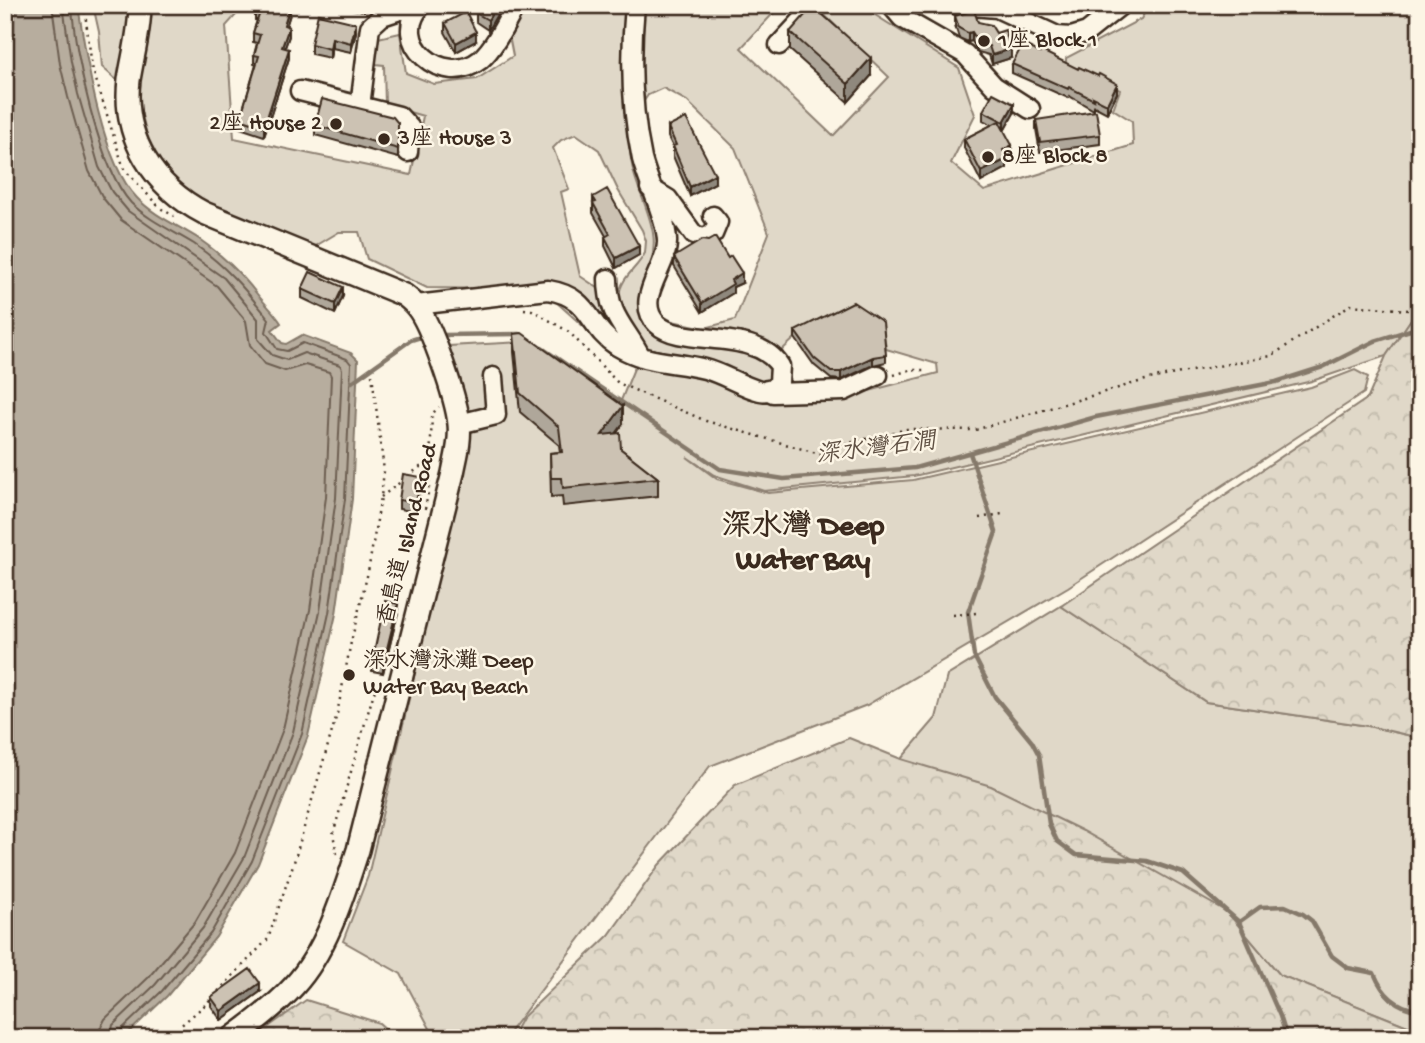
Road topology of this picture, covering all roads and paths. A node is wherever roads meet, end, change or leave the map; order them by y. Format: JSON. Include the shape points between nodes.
{"nodes":[{"id":1,"x":140,"y":5,"type":"edge"},
{"id":2,"x":516,"y":5,"type":"edge"},
{"id":3,"x":635,"y":5,"type":"edge"},
{"id":4,"x":808,"y":5,"type":"edge"},
{"id":5,"x":891,"y":5,"type":"edge"},
{"id":6,"x":958,"y":5,"type":"edge"},
{"id":7,"x":1121,"y":5,"type":"edge"},
{"id":8,"x":1010,"y":9,"type":"edge"},
{"id":9,"x":419,"y":10,"type":"edge"},
{"id":10,"x":779,"y":45,"type":"dead end"},
{"id":11,"x":300,"y":91,"type":"dead end"},
{"id":12,"x":360,"y":106,"type":"junction"},
{"id":13,"x":1030,"y":109,"type":"dead end"},
{"id":14,"x":408,"y":152,"type":"dead end"},
{"id":15,"x":650,"y":188,"type":"junction"},
{"id":16,"x":713,"y":216,"type":"dead end"},
{"id":17,"x":608,"y":279,"type":"dead end"},
{"id":18,"x":416,"y":305,"type":"junction"},
{"id":19,"x":520,"y":309,"type":"dead end"},
{"id":20,"x":1420,"y":311,"type":"edge"},
{"id":21,"x":641,"y":357,"type":"junction"},
{"id":22,"x":924,"y":370,"type":"dead end"},
{"id":23,"x":372,"y":374,"type":"dead end"},
{"id":24,"x":884,"y":375,"type":"joint"},
{"id":25,"x":493,"y":377,"type":"dead end"},
{"id":26,"x":767,"y":390,"type":"junction"},
{"id":27,"x":442,"y":404,"type":"dead end"},
{"id":28,"x":459,"y":424,"type":"junction"},
{"id":29,"x":430,"y":465,"type":"junction"},
{"id":30,"x":381,"y":498,"type":"junction"},
{"id":31,"x":424,"y":513,"type":"dead end"},
{"id":32,"x":1002,"y":513,"type":"dead end"},
{"id":33,"x":979,"y":518,"type":"dead end"},
{"id":34,"x":977,"y":612,"type":"dead end"},
{"id":35,"x":953,"y":615,"type":"dead end"},
{"id":36,"x":391,"y":681,"type":"dead end"},
{"id":37,"x":334,"y":864,"type":"dead end"},
{"id":38,"x":166,"y":1038,"type":"edge"},
{"id":39,"x":232,"y":1038,"type":"edge"}],
"edges":[{"from":1,"to":18,"type":"main road","via":[[128,104],[138,145],[157,178],[204,213],[390,288]]},
{"from":2,"to":9,"type":"street","via":[[485,55],[461,68],[443,68],[420,52],[411,27]]},
{"from":3,"to":15,"type":"street","via":[[633,98]]},
{"from":4,"to":10,"type":"street","via":[[804,18]]},
{"from":5,"to":13,"type":"street","via":[[902,18],[965,54],[994,86]]},
{"from":6,"to":8,"type":"street"},
{"from":7,"to":8,"type":"street","via":[[1087,32],[1071,37],[1057,36]]},
{"from":9,"to":12,"type":"street","via":[[382,16],[370,27]]},
{"from":11,"to":12,"type":"street"},
{"from":12,"to":14,"type":"street","via":[[404,119],[410,128]]},
{"from":15,"to":16,"type":"street","via":[[667,199],[690,232],[699,237],[715,231],[718,222]]},
{"from":15,"to":26,"type":"street","via":[[667,239],[666,257],[649,295],[654,320],[674,332],[734,341],[765,353],[781,372],[779,382]]},
{"from":17,"to":21,"type":"street","via":[[614,315]]},
{"from":18,"to":21,"type":"street","via":[[556,291],[579,302],[611,341]]},
{"from":18,"to":28,"type":"main road","name":"香島道 Island Road","via":[[436,346]]},
{"from":19,"to":20,"type":"path","via":[[533,310],[569,332],[618,383],[706,421],[823,455],[837,446],[907,429],[975,430],[1149,379],[1271,356],[1350,305]]},
{"from":21,"to":26,"type":"street","via":[[705,369]]},
{"from":22,"to":24,"type":"path"},
{"from":23,"to":30,"type":"path","via":[[384,471]]},
{"from":24,"to":26,"type":"street","via":[[839,392]]},
{"from":25,"to":28,"type":"street","via":[[496,415]]},
{"from":27,"to":29,"type":"path","name":"香島道 Island Road","via":[[432,414]]},
{"from":28,"to":39,"type":"main road","name":"香島道 Island Road","via":[[453,473],[342,899],[295,986]]},
{"from":29,"to":30,"type":"path"},
{"from":29,"to":31,"type":"path","name":"香島道 Island Road"},
{"from":30,"to":38,"type":"path","via":[[337,714],[268,939]]},
{"from":32,"to":33,"type":"path"},
{"from":34,"to":35,"type":"path"},
{"from":36,"to":37,"type":"path","via":[[374,692],[333,834],[338,852]]}]}
